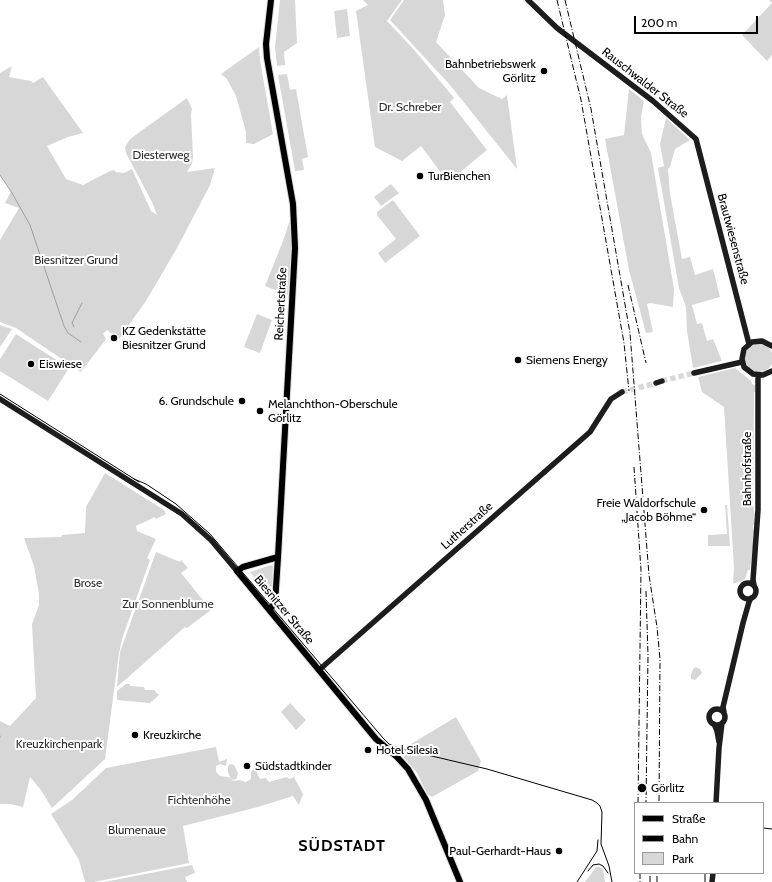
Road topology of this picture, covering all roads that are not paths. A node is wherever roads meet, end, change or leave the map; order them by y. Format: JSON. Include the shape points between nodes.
{"nodes":[{"id":1,"x":271,"y":0,"type":"edge"},
{"id":2,"x":528,"y":0,"type":"edge"},
{"id":3,"x":696,"y":139,"type":"joint"},
{"id":4,"x":749,"y":344,"type":"junction"},
{"id":5,"x":772,"y":346,"type":"edge"},
{"id":6,"x":742,"y":362,"type":"junction"},
{"id":7,"x":772,"y":371,"type":"edge"},
{"id":8,"x":694,"y":373,"type":"tunnel mouth"},
{"id":9,"x":758,"y":376,"type":"junction"},
{"id":10,"x":622,"y":392,"type":"tunnel mouth"},
{"id":11,"x":0,"y":398,"type":"edge"},
{"id":12,"x":278,"y":557,"type":"junction"},
{"id":13,"x":755,"y":562,"type":"junction"},
{"id":14,"x":237,"y":571,"type":"junction"},
{"id":15,"x":747,"y":583,"type":"junction"},
{"id":16,"x":754,"y":585,"type":"junction"},
{"id":17,"x":743,"y":597,"type":"junction"},
{"id":18,"x":751,"y":598,"type":"junction"},
{"id":19,"x":270,"y":609,"type":"junction"},
{"id":20,"x":743,"y":623,"type":"junction"},
{"id":21,"x":319,"y":670,"type":"junction"},
{"id":22,"x":728,"y":687,"type":"junction"},
{"id":23,"x":716,"y":709,"type":"junction"},
{"id":24,"x":724,"y":712,"type":"junction"},
{"id":25,"x":722,"y":723,"type":"junction"},
{"id":26,"x":714,"y":724,"type":"junction"},
{"id":27,"x":719,"y":748,"type":"junction"},
{"id":28,"x":716,"y":802,"type":"edge"},
{"id":29,"x":460,"y":882,"type":"edge"}],
"edges":[{"from":1,"to":12,"type":"main road","name":"Reichertstraße","via":[[267,58],[292,204],[295,248]]},
{"from":2,"to":3,"type":"main road","name":"Rauschwalder Straße","via":[[557,28],[653,101]]},
{"from":3,"to":4,"type":"main road","name":"Brautwiesenstraße"},
{"from":4,"to":5,"type":"main road","via":[[762,340]]},
{"from":4,"to":6,"type":"main road","via":[[743,351]]},
{"from":6,"to":8,"type":"main road"},
{"from":6,"to":9,"type":"main road","via":[[748,371]]},
{"from":7,"to":9,"type":"main road"},
{"from":9,"to":13,"type":"main road","name":"Bahnhofstraße","via":[[758,506]]},
{"from":10,"to":21,"type":"main road","name":"Lutherstraße","via":[[611,399],[590,432]]},
{"from":11,"to":14,"type":"main road","name":"Biesnitzer Straße","via":[[182,514],[211,540]]},
{"from":12,"to":14,"type":"main road"},
{"from":12,"to":19,"type":"main road","name":"Reichertstraße","via":[[275,603]]},
{"from":13,"to":15,"type":"main road","name":"Bahnhofstraße"},
{"from":13,"to":16,"type":"main road","name":"Bahnhofstraße"},
{"from":14,"to":19,"type":"main road","name":"Biesnitzer Straße"},
{"from":15,"to":16,"type":"main road"},
{"from":15,"to":17,"type":"main road","via":[[741,588]]},
{"from":16,"to":18,"type":"main road","via":[[756,593]]},
{"from":17,"to":18,"type":"main road"},
{"from":17,"to":20,"type":"main road"},
{"from":18,"to":20,"type":"main road"},
{"from":19,"to":21,"type":"main road","name":"Biesnitzer Straße"},
{"from":20,"to":22,"type":"main road"},
{"from":21,"to":29,"type":"main road","name":"Biesnitzer Straße","via":[[376,739],[408,769],[426,800]]},
{"from":22,"to":23,"type":"main road"},
{"from":22,"to":24,"type":"main road"},
{"from":23,"to":24,"type":"main road"},
{"from":23,"to":26,"type":"main road","via":[[711,712],[710,717]]},
{"from":24,"to":25,"type":"main road","via":[[725,718]]},
{"from":25,"to":26,"type":"main road"},
{"from":25,"to":27,"type":"main road"},
{"from":26,"to":27,"type":"main road"},
{"from":27,"to":28,"type":"main road"}]}
